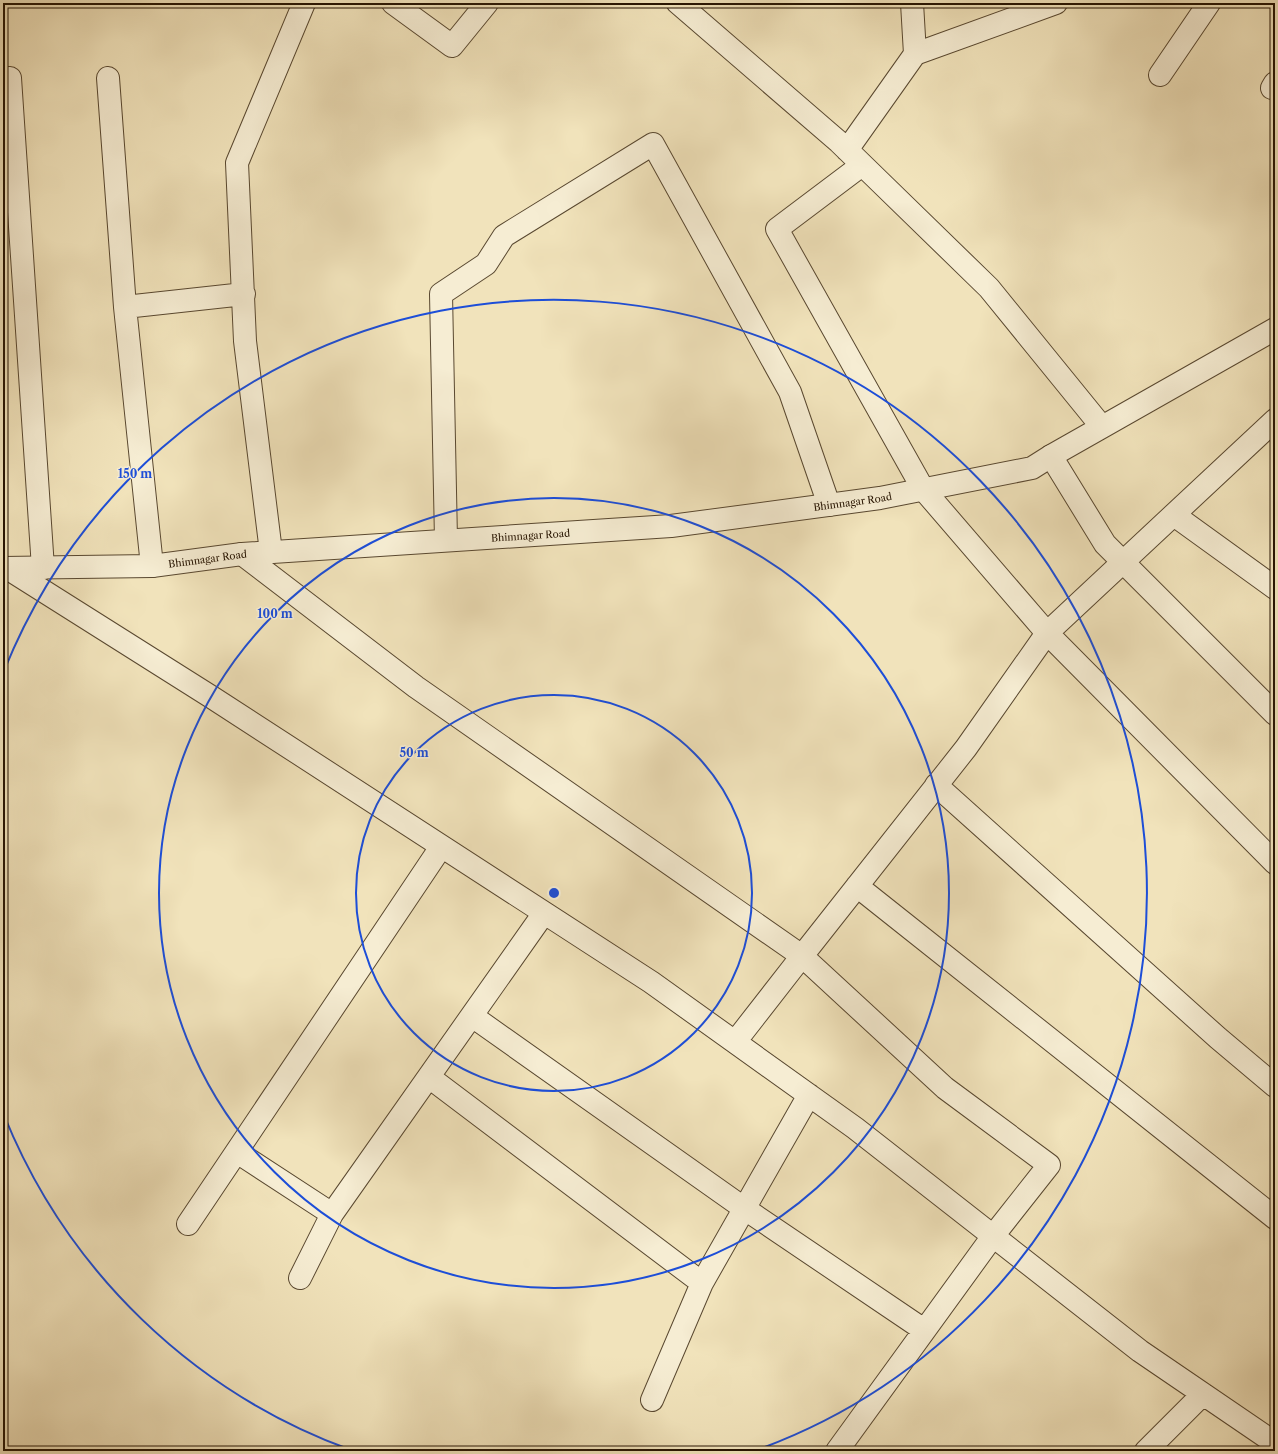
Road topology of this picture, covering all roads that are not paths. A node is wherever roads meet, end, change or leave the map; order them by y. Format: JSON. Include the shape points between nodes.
{"nodes":[{"id":1,"x":304,"y":3,"type":"edge"},
{"id":2,"x":393,"y":3,"type":"edge"},
{"id":3,"x":487,"y":3,"type":"edge"},
{"id":4,"x":678,"y":3,"type":"edge"},
{"id":5,"x":912,"y":3,"type":"edge"},
{"id":6,"x":1056,"y":3,"type":"edge"},
{"id":7,"x":1209,"y":3,"type":"edge"},
{"id":8,"x":915,"y":54,"type":"junction"},
{"id":9,"x":1160,"y":74,"type":"dead end"},
{"id":10,"x":10,"y":78,"type":"dead end"},
{"id":11,"x":108,"y":78,"type":"dead end"},
{"id":12,"x":847,"y":150,"type":"junction"},
{"id":13,"x":862,"y":165,"type":"junction"},
{"id":14,"x":244,"y":294,"type":"junction"},
{"id":15,"x":125,"y":308,"type":"junction"},
{"id":16,"x":1275,"y":329,"type":"edge"},
{"id":17,"x":1275,"y":420,"type":"edge"},
{"id":18,"x":1102,"y":428,"type":"junction"},
{"id":19,"x":1051,"y":456,"type":"junction"},
{"id":20,"x":923,"y":489,"type":"junction"},
{"id":21,"x":829,"y":505,"type":"junction"},
{"id":22,"x":1174,"y":515,"type":"junction"},
{"id":23,"x":446,"y":540,"type":"junction"},
{"id":24,"x":271,"y":552,"type":"junction"},
{"id":25,"x":242,"y":554,"type":"junction"},
{"id":26,"x":1123,"y":563,"type":"junction"},
{"id":27,"x":152,"y":566,"type":"junction"},
{"id":28,"x":5,"y":568,"type":"edge"},
{"id":29,"x":43,"y":568,"type":"junction"},
{"id":30,"x":1275,"y":588,"type":"edge"},
{"id":31,"x":1047,"y":633,"type":"junction"},
{"id":32,"x":1275,"y":714,"type":"edge"},
{"id":33,"x":936,"y":786,"type":"junction"},
{"id":34,"x":441,"y":847,"type":"junction"},
{"id":35,"x":1275,"y":863,"type":"edge"},
{"id":36,"x":857,"y":886,"type":"junction"},
{"id":37,"x":544,"y":914,"type":"junction"},
{"id":38,"x":802,"y":956,"type":"junction"},
{"id":39,"x":472,"y":1016,"type":"junction"},
{"id":40,"x":735,"y":1042,"type":"junction"},
{"id":41,"x":429,"y":1077,"type":"junction"},
{"id":42,"x":1275,"y":1086,"type":"edge"},
{"id":43,"x":809,"y":1095,"type":"junction"},
{"id":44,"x":237,"y":1152,"type":"junction"},
{"id":45,"x":745,"y":1209,"type":"junction"},
{"id":46,"x":332,"y":1214,"type":"junction"},
{"id":47,"x":1275,"y":1218,"type":"edge"},
{"id":48,"x":188,"y":1224,"type":"dead end"},
{"id":49,"x":993,"y":1236,"type":"junction"},
{"id":50,"x":300,"y":1278,"type":"dead end"},
{"id":51,"x":702,"y":1283,"type":"junction"},
{"id":52,"x":924,"y":1330,"type":"junction"},
{"id":53,"x":1203,"y":1394,"type":"junction"},
{"id":54,"x":652,"y":1400,"type":"dead end"},
{"id":55,"x":1275,"y":1443,"type":"edge"},
{"id":56,"x":837,"y":1451,"type":"edge"},
{"id":57,"x":1146,"y":1451,"type":"edge"}],
"edges":[{"from":1,"to":14,"type":"street","via":[[237,163]]},
{"from":2,"to":3,"type":"street","via":[[452,46]]},
{"from":4,"to":12,"type":"street"},
{"from":5,"to":8,"type":"street"},
{"from":6,"to":8,"type":"street"},
{"from":7,"to":9,"type":"street"},
{"from":8,"to":12,"type":"street"},
{"from":10,"to":29,"type":"street"},
{"from":11,"to":15,"type":"street"},
{"from":12,"to":13,"type":"street"},
{"from":13,"to":18,"type":"street","via":[[989,288]]},
{"from":13,"to":20,"type":"street","via":[[778,229]]},
{"from":14,"to":15,"type":"street"},
{"from":14,"to":24,"type":"street","via":[[245,341]]},
{"from":15,"to":27,"type":"street"},
{"from":16,"to":18,"type":"street","name":"Bhimnagar Road"},
{"from":17,"to":22,"type":"street"},
{"from":18,"to":19,"type":"street","name":"Bhimnagar Road"},
{"from":19,"to":20,"type":"street","name":"Bhimnagar Road","via":[[1032,468]]},
{"from":19,"to":26,"type":"street","via":[[1104,544]]},
{"from":20,"to":21,"type":"street","name":"Bhimnagar Road"},
{"from":20,"to":31,"type":"street"},
{"from":21,"to":23,"type":"street","name":"Bhimnagar Road","via":[[671,526]]},
{"from":21,"to":23,"type":"street","via":[[790,392],[654,144],[504,236],[486,264],[441,294]]},
{"from":22,"to":26,"type":"street"},
{"from":22,"to":30,"type":"street"},
{"from":23,"to":24,"type":"street","name":"Bhimnagar Road"},
{"from":24,"to":25,"type":"street","name":"Bhimnagar Road"},
{"from":25,"to":27,"type":"street","name":"Bhimnagar Road"},
{"from":25,"to":38,"type":"street","via":[[416,687]]},
{"from":26,"to":31,"type":"street"},
{"from":26,"to":32,"type":"street"},
{"from":27,"to":29,"type":"street","name":"Bhimnagar Road"},
{"from":28,"to":29,"type":"street","name":"Bhimnagar Road"},
{"from":28,"to":34,"type":"street","via":[[213,698]]},
{"from":31,"to":33,"type":"street"},
{"from":31,"to":35,"type":"street"},
{"from":33,"to":36,"type":"street"},
{"from":33,"to":42,"type":"street"},
{"from":34,"to":37,"type":"street"},
{"from":34,"to":44,"type":"street"},
{"from":36,"to":38,"type":"street"},
{"from":36,"to":47,"type":"street"},
{"from":37,"to":39,"type":"street"},
{"from":37,"to":40,"type":"street","via":[[651,982]]},
{"from":38,"to":40,"type":"street"},
{"from":38,"to":49,"type":"street","via":[[945,1088],[1048,1165]]},
{"from":39,"to":41,"type":"street"},
{"from":39,"to":45,"type":"street"},
{"from":40,"to":43,"type":"street"},
{"from":41,"to":46,"type":"street"},
{"from":41,"to":51,"type":"street"},
{"from":43,"to":45,"type":"street"},
{"from":43,"to":49,"type":"street"},
{"from":44,"to":46,"type":"street"},
{"from":44,"to":48,"type":"street"},
{"from":45,"to":51,"type":"street"},
{"from":45,"to":52,"type":"street"},
{"from":46,"to":50,"type":"street"},
{"from":49,"to":52,"type":"street"},
{"from":49,"to":53,"type":"street","via":[[1140,1351]]},
{"from":51,"to":54,"type":"street"},
{"from":52,"to":56,"type":"street"},
{"from":53,"to":55,"type":"street"},
{"from":53,"to":57,"type":"street"}]}
